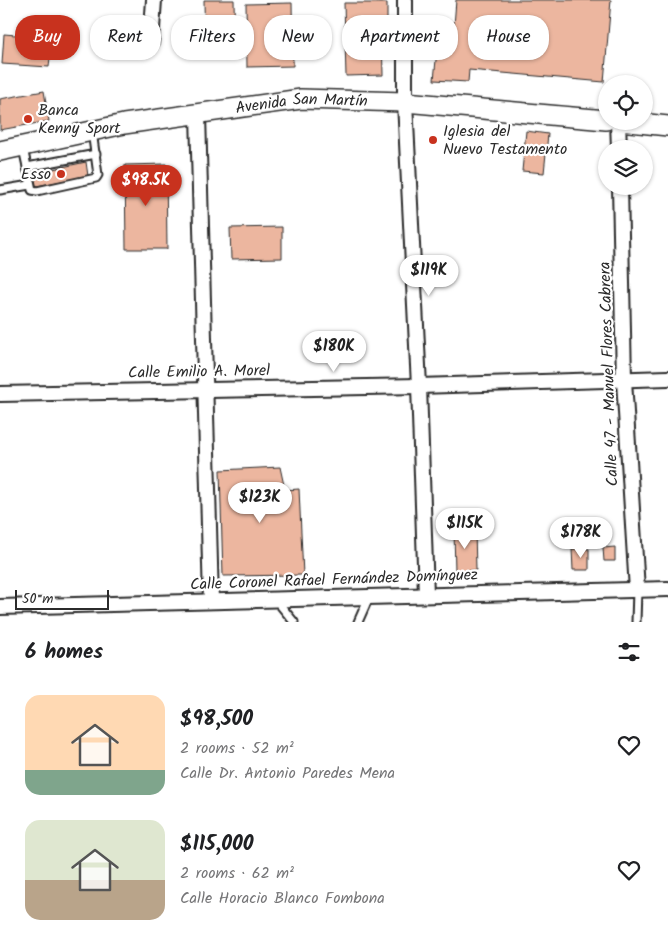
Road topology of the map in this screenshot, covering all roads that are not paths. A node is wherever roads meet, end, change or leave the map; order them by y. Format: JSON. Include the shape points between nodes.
{"nodes":[{"id":1,"x":154,"y":0,"type":"edge"},
{"id":2,"x":405,"y":0,"type":"edge"},
{"id":3,"x":153,"y":15,"type":"edge"},
{"id":4,"x":405,"y":102,"type":"junction"},
{"id":5,"x":198,"y":114,"type":"junction"},
{"id":6,"x":598,"y":119,"type":"edge"},
{"id":7,"x":653,"y":124,"type":"edge"},
{"id":8,"x":668,"y":126,"type":"edge"},
{"id":9,"x":92,"y":131,"type":"junction"},
{"id":10,"x":22,"y":146,"type":"junction"},
{"id":11,"x":0,"y":151,"type":"edge"},
{"id":12,"x":96,"y":154,"type":"junction"},
{"id":13,"x":26,"y":167,"type":"junction"},
{"id":14,"x":30,"y":185,"type":"junction"},
{"id":15,"x":0,"y":190,"type":"edge"},
{"id":16,"x":620,"y":195,"type":"edge"},
{"id":17,"x":668,"y":378,"type":"edge"},
{"id":18,"x":624,"y":380,"type":"junction"},
{"id":19,"x":419,"y":386,"type":"junction"},
{"id":20,"x":204,"y":389,"type":"junction"},
{"id":21,"x":0,"y":394,"type":"edge"},
{"id":22,"x":668,"y":589,"type":"edge"},
{"id":23,"x":636,"y":590,"type":"junction"},
{"id":24,"x":426,"y":595,"type":"junction"},
{"id":25,"x":369,"y":597,"type":"junction"},
{"id":26,"x":276,"y":600,"type":"junction"},
{"id":27,"x":211,"y":601,"type":"junction"},
{"id":28,"x":0,"y":607,"type":"edge"},
{"id":29,"x":294,"y":622,"type":"edge"},
{"id":30,"x":358,"y":622,"type":"edge"},
{"id":31,"x":636,"y":622,"type":"edge"}],
"edges":[{"from":1,"to":3,"type":"street"},
{"from":2,"to":4,"type":"street"},
{"from":4,"to":5,"type":"main road","name":"Avenida San Martín","via":[[301,100]]},
{"from":4,"to":6,"type":"main road","name":"Avenida San Martín"},
{"from":4,"to":19,"type":"street"},
{"from":5,"to":9,"type":"main road","name":"Avenida San Martín"},
{"from":5,"to":20,"type":"street"},
{"from":7,"to":8,"type":"main road"},
{"from":9,"to":10,"type":"main road","name":"Avenida San Martín"},
{"from":9,"to":12,"type":"lane"},
{"from":10,"to":11,"type":"main road","name":"Avenida San Martín"},
{"from":10,"to":13,"type":"lane"},
{"from":12,"to":13,"type":"lane"},
{"from":12,"to":14,"type":"lane","via":[[96,178],[37,191]]},
{"from":13,"to":14,"type":"lane"},
{"from":14,"to":15,"type":"lane"},
{"from":16,"to":18,"type":"street","name":"Calle 47 - Manuel Flores Cabrera"},
{"from":17,"to":18,"type":"street","name":"Calle Emilio A. Morel"},
{"from":18,"to":19,"type":"street","name":"Calle Emilio A. Morel"},
{"from":18,"to":23,"type":"street","name":"Calle 47 - Manuel Flores Cabrera"},
{"from":19,"to":20,"type":"street","name":"Calle Emilio A. Morel"},
{"from":19,"to":24,"type":"street"},
{"from":20,"to":21,"type":"street","name":"Calle Emilio A. Morel"},
{"from":20,"to":27,"type":"street"},
{"from":22,"to":23,"type":"street","name":"Calle Coronel Rafael Fernández Domínguez"},
{"from":23,"to":24,"type":"street","name":"Calle Coronel Rafael Fernández Domínguez"},
{"from":23,"to":31,"type":"lane"},
{"from":24,"to":25,"type":"street","name":"Calle Coronel Rafael Fernández Domínguez"},
{"from":25,"to":26,"type":"street","name":"Calle Coronel Rafael Fernández Domínguez"},
{"from":25,"to":30,"type":"lane"},
{"from":26,"to":27,"type":"street","name":"Calle Coronel Rafael Fernández Domínguez"},
{"from":26,"to":29,"type":"lane"},
{"from":27,"to":28,"type":"street","name":"Calle Coronel Rafael Fernández Domínguez"}]}
